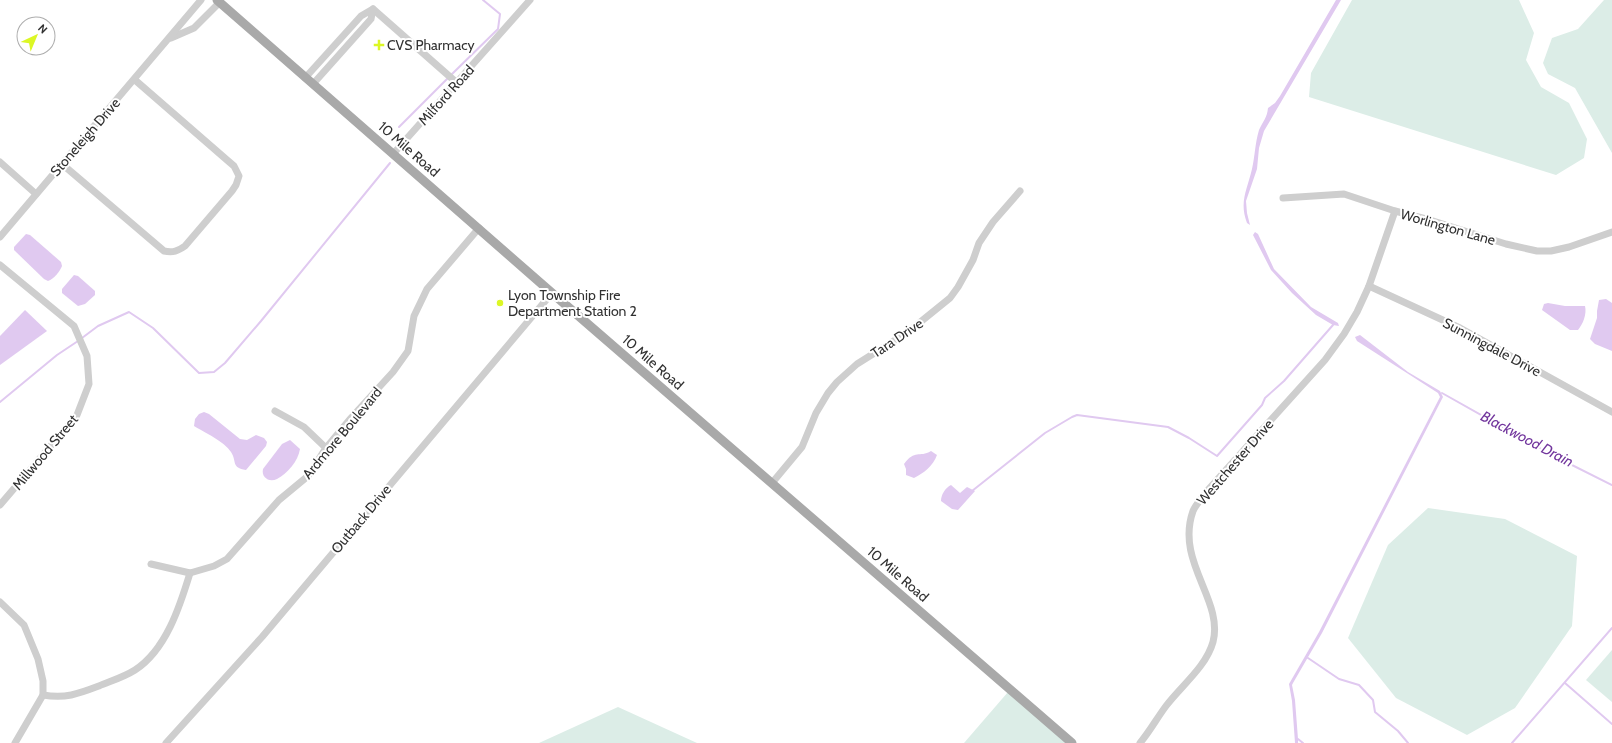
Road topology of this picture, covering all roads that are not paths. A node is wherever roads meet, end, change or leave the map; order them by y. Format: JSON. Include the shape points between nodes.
{"nodes":[{"id":1,"x":202,"y":0,"type":"edge"},
{"id":2,"x":530,"y":0,"type":"edge"},
{"id":3,"x":218,"y":1,"type":"edge"},
{"id":4,"x":373,"y":9,"type":"junction"},
{"id":5,"x":171,"y":38,"type":"junction"},
{"id":6,"x":305,"y":78,"type":"junction"},
{"id":7,"x":135,"y":80,"type":"junction"},
{"id":8,"x":457,"y":83,"type":"junction"},
{"id":9,"x":313,"y":84,"type":"junction"},
{"id":10,"x":393,"y":154,"type":"junction"},
{"id":11,"x":0,"y":162,"type":"edge"},
{"id":12,"x":62,"y":164,"type":"junction"},
{"id":13,"x":1020,"y":191,"type":"dead end"},
{"id":14,"x":36,"y":194,"type":"junction"},
{"id":15,"x":1283,"y":198,"type":"dead end"},
{"id":16,"x":1395,"y":211,"type":"junction"},
{"id":17,"x":479,"y":228,"type":"junction"},
{"id":18,"x":1612,"y":232,"type":"edge"},
{"id":19,"x":0,"y":237,"type":"edge"},
{"id":20,"x":0,"y":265,"type":"edge"},
{"id":21,"x":1368,"y":286,"type":"junction"},
{"id":22,"x":552,"y":292,"type":"junction"},
{"id":23,"x":275,"y":411,"type":"dead end"},
{"id":24,"x":1612,"y":412,"type":"edge"},
{"id":25,"x":326,"y":448,"type":"junction"},
{"id":26,"x":772,"y":483,"type":"junction"},
{"id":27,"x":0,"y":506,"type":"edge"},
{"id":28,"x":151,"y":564,"type":"dead end"},
{"id":29,"x":190,"y":573,"type":"junction"},
{"id":30,"x":0,"y":602,"type":"edge"},
{"id":31,"x":43,"y":695,"type":"junction"},
{"id":32,"x":16,"y":743,"type":"edge"},
{"id":33,"x":166,"y":743,"type":"edge"},
{"id":34,"x":1072,"y":743,"type":"edge"},
{"id":35,"x":1140,"y":743,"type":"edge"}],
"edges":[{"from":1,"to":5,"type":"street","name":"Stoneleigh Drive"},
{"from":2,"to":8,"type":"street","name":"Milford Road"},
{"from":3,"to":5,"type":"street","name":"Stoneleigh Drive","via":[[194,28]]},
{"from":3,"to":6,"type":"main road","name":"10 Mile Road"},
{"from":4,"to":6,"type":"street","via":[[361,16]]},
{"from":4,"to":8,"type":"street"},
{"from":4,"to":9,"type":"street","via":[[371,19]]},
{"from":5,"to":7,"type":"street","name":"Stoneleigh Drive"},
{"from":6,"to":9,"type":"main road","name":"10 Mile Road"},
{"from":7,"to":12,"type":"street","name":"Stoneleigh Drive"},
{"from":7,"to":12,"type":"street","via":[[234,166],[239,176],[232,191],[185,246],[171,253],[164,251]]},
{"from":8,"to":10,"type":"street","name":"Milford Road"},
{"from":9,"to":10,"type":"main road","name":"10 Mile Road"},
{"from":10,"to":17,"type":"main road","name":"10 Mile Road"},
{"from":11,"to":14,"type":"street"},
{"from":12,"to":14,"type":"street","name":"Stoneleigh Drive"},
{"from":13,"to":26,"type":"street","name":"Tara Drive","via":[[993,222],[979,243],[973,260],[950,298],[908,332],[857,364],[836,384],[816,414],[802,447]]},
{"from":14,"to":19,"type":"street","name":"Stoneleigh Drive"},
{"from":15,"to":16,"type":"street","name":"Worlington Lane","via":[[1344,194]]},
{"from":16,"to":18,"type":"street","name":"Worlington Lane","via":[[1537,251],[1569,248]]},
{"from":16,"to":21,"type":"street","name":"Westchester Drive"},
{"from":17,"to":22,"type":"main road","name":"10 Mile Road"},
{"from":17,"to":25,"type":"street","name":"Ardmore Boulevard","via":[[426,289],[414,316],[408,351],[393,372]]},
{"from":20,"to":27,"type":"street","name":"Millwood Street","via":[[74,326],[87,356],[89,384],[77,415]]},
{"from":21,"to":24,"type":"street","name":"Sunningdale Drive","via":[[1460,328]]},
{"from":21,"to":35,"type":"street","name":"Westchester Drive","via":[[1357,312],[1335,347],[1207,491],[1194,510],[1189,538],[1193,563],[1214,616],[1213,642],[1203,662],[1166,706]]},
{"from":22,"to":26,"type":"main road","name":"10 Mile Road"},
{"from":22,"to":33,"type":"street","name":"Outback Drive","via":[[262,637]]},
{"from":23,"to":25,"type":"street","via":[[304,426]]},
{"from":25,"to":29,"type":"street","name":"Ardmore Boulevard","via":[[308,476],[279,500],[227,559]]},
{"from":26,"to":34,"type":"main road","name":"10 Mile Road"},
{"from":28,"to":29,"type":"street","name":"Ardmore Boulevard"},
{"from":29,"to":31,"type":"street","via":[[168,629],[149,659],[135,670],[76,695]]},
{"from":30,"to":31,"type":"street","via":[[24,625],[38,659]]},
{"from":31,"to":32,"type":"street"}]}
